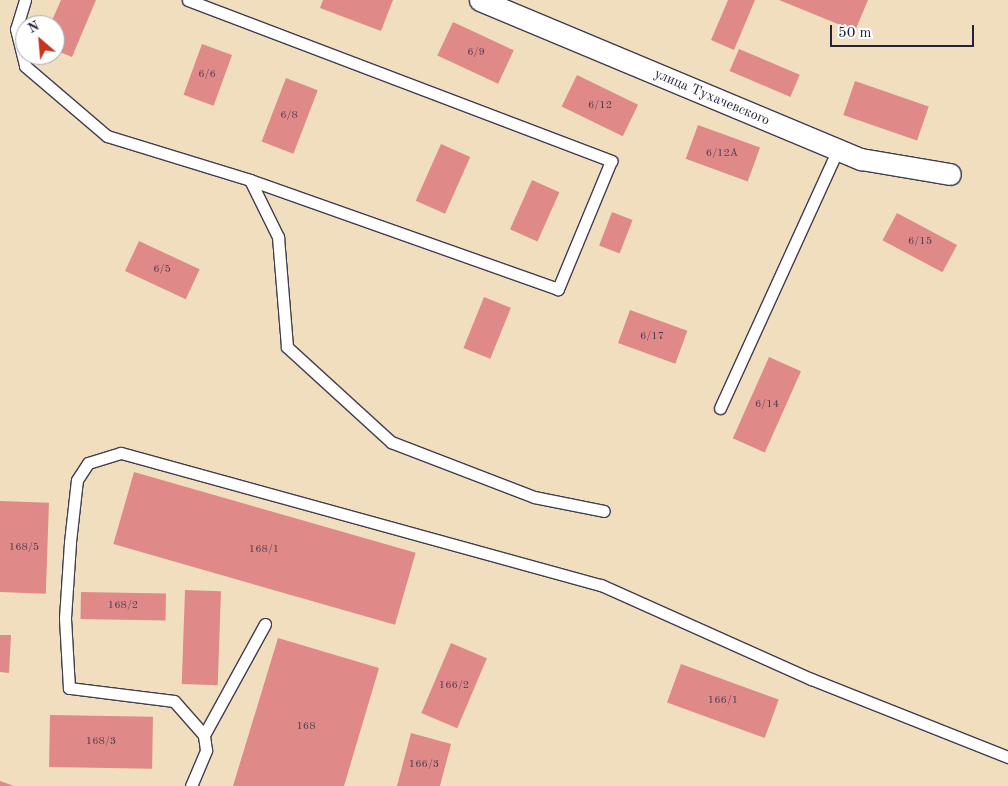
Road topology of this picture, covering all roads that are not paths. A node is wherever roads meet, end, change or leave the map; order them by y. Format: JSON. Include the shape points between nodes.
{"nodes":[{"id":1,"x":25,"y":0,"type":"edge"},
{"id":2,"x":188,"y":0,"type":"edge"},
{"id":3,"x":480,"y":0,"type":"edge"},
{"id":4,"x":838,"y":149,"type":"junction"},
{"id":5,"x":950,"y":174,"type":"dead end"},
{"id":6,"x":250,"y":180,"type":"junction"},
{"id":7,"x":720,"y":408,"type":"dead end"},
{"id":8,"x":604,"y":511,"type":"dead end"},
{"id":9,"x":265,"y":624,"type":"dead end"},
{"id":10,"x":204,"y":735,"type":"junction"},
{"id":11,"x":1008,"y":757,"type":"edge"},
{"id":12,"x":191,"y":786,"type":"edge"}],
"edges":[{"from":1,"to":6,"type":"lane","via":[[16,29],[24,66],[107,136]]},
{"from":2,"to":6,"type":"lane","via":[[611,161],[558,289]]},
{"from":3,"to":4,"type":"street","name":"улица Тухачевского"},
{"from":4,"to":5,"type":"street","name":"улица Тухачевского","via":[[861,158]]},
{"from":4,"to":7,"type":"lane"},
{"from":6,"to":8,"type":"lane","via":[[278,237],[287,347],[391,442],[534,497]]},
{"from":9,"to":10,"type":"lane"},
{"from":10,"to":11,"type":"lane","via":[[174,701],[69,688],[65,618],[76,480],[88,463],[107,454],[121,453],[600,585],[811,679]]},
{"from":10,"to":12,"type":"lane","via":[[206,750]]}]}
